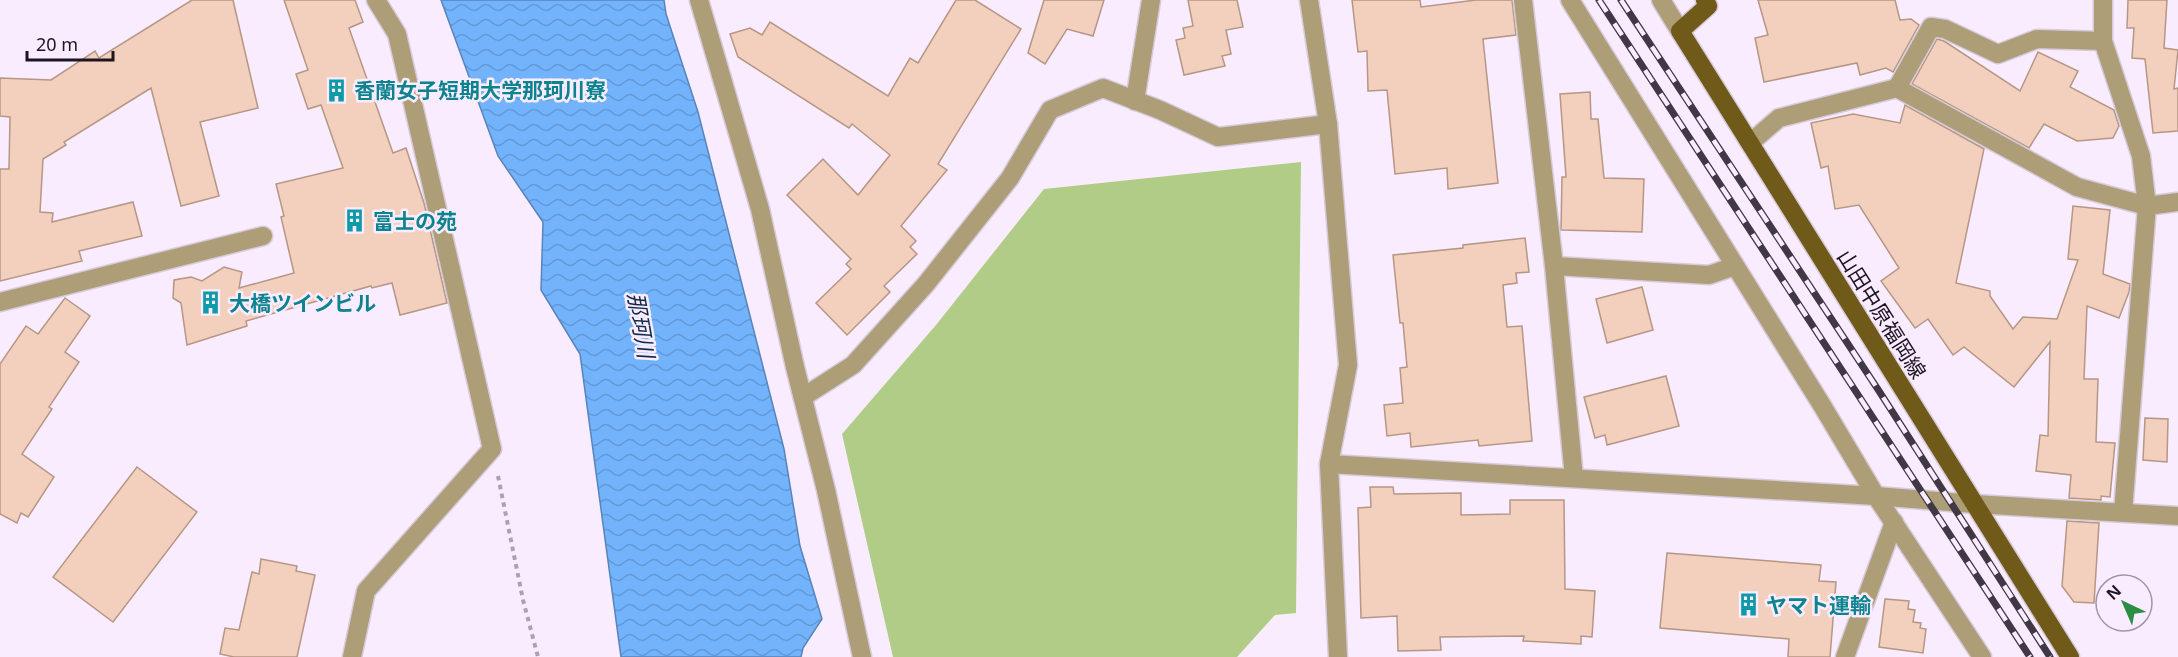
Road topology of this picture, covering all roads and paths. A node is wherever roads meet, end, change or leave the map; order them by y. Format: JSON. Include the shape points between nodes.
{"nodes":[{"id":1,"x":376,"y":0,"type":"edge"},
{"id":2,"x":699,"y":0,"type":"edge"},
{"id":3,"x":1151,"y":0,"type":"edge"},
{"id":4,"x":1309,"y":0,"type":"edge"},
{"id":5,"x":1523,"y":0,"type":"edge"},
{"id":6,"x":1570,"y":0,"type":"edge"},
{"id":7,"x":1661,"y":0,"type":"edge"},
{"id":8,"x":1705,"y":0,"type":"edge"},
{"id":9,"x":2103,"y":0,"type":"edge"},
{"id":10,"x":1680,"y":31,"type":"junction"},
{"id":11,"x":2103,"y":41,"type":"junction"},
{"id":12,"x":1897,"y":88,"type":"junction"},
{"id":13,"x":1135,"y":100,"type":"junction"},
{"id":14,"x":1328,"y":124,"type":"junction"},
{"id":15,"x":1750,"y":142,"type":"junction"},
{"id":16,"x":2178,"y":202,"type":"edge"},
{"id":17,"x":2146,"y":206,"type":"junction"},
{"id":18,"x":263,"y":236,"type":"dead end"},
{"id":19,"x":1554,"y":266,"type":"junction"},
{"id":20,"x":1735,"y":266,"type":"junction"},
{"id":21,"x":0,"y":302,"type":"edge"},
{"id":22,"x":803,"y":397,"type":"junction"},
{"id":23,"x":492,"y":448,"type":"junction"},
{"id":24,"x":1329,"y":464,"type":"junction"},
{"id":25,"x":1574,"y":478,"type":"junction"},
{"id":26,"x":1876,"y":496,"type":"junction"},
{"id":27,"x":1974,"y":504,"type":"junction"},
{"id":28,"x":2123,"y":512,"type":"junction"},
{"id":29,"x":2178,"y":516,"type":"edge"},
{"id":30,"x":1894,"y":522,"type":"junction"},
{"id":31,"x":352,"y":657,"type":"edge"},
{"id":32,"x":538,"y":657,"type":"edge"},
{"id":33,"x":862,"y":657,"type":"edge"},
{"id":34,"x":1338,"y":657,"type":"edge"},
{"id":35,"x":1845,"y":657,"type":"edge"},
{"id":36,"x":1982,"y":657,"type":"edge"},
{"id":37,"x":2070,"y":657,"type":"edge"}],
"edges":[{"from":1,"to":23,"type":"street","via":[[397,34]]},
{"from":2,"to":22,"type":"street","via":[[760,209]]},
{"from":3,"to":13,"type":"street"},
{"from":4,"to":14,"type":"street"},
{"from":5,"to":19,"type":"street"},
{"from":6,"to":20,"type":"street"},
{"from":7,"to":10,"type":"street"},
{"from":8,"to":10,"type":"main road","via":[[1708,6]]},
{"from":9,"to":11,"type":"street"},
{"from":10,"to":15,"type":"main road","name":"山田中原福岡線"},
{"from":11,"to":12,"type":"street","via":[[2037,39],[1998,54],[1945,29],[1931,27]]},
{"from":11,"to":17,"type":"street","via":[[2140,156]]},
{"from":12,"to":15,"type":"street","via":[[1779,118]]},
{"from":12,"to":17,"type":"street","via":[[2077,187]]},
{"from":13,"to":14,"type":"street","via":[[1218,137]]},
{"from":13,"to":22,"type":"street","via":[[1103,88],[1050,110],[1010,178],[926,284],[853,365]]},
{"from":14,"to":24,"type":"street","via":[[1348,365]]},
{"from":15,"to":27,"type":"main road","name":"山田中原福岡線"},
{"from":16,"to":17,"type":"street"},
{"from":17,"to":28,"type":"street"},
{"from":18,"to":21,"type":"street"},
{"from":19,"to":20,"type":"street","via":[[1709,275]]},
{"from":19,"to":25,"type":"street"},
{"from":20,"to":26,"type":"street"},
{"from":22,"to":33,"type":"street"},
{"from":23,"to":31,"type":"street","via":[[366,591]]},
{"from":23,"to":32,"type":"path"},
{"from":24,"to":25,"type":"street"},
{"from":24,"to":34,"type":"street"},
{"from":25,"to":26,"type":"street"},
{"from":26,"to":27,"type":"street"},
{"from":26,"to":30,"type":"street"},
{"from":27,"to":28,"type":"street"},
{"from":27,"to":37,"type":"main road","name":"山田中原福岡線"},
{"from":28,"to":29,"type":"street"},
{"from":30,"to":35,"type":"street"},
{"from":30,"to":36,"type":"street"}]}
